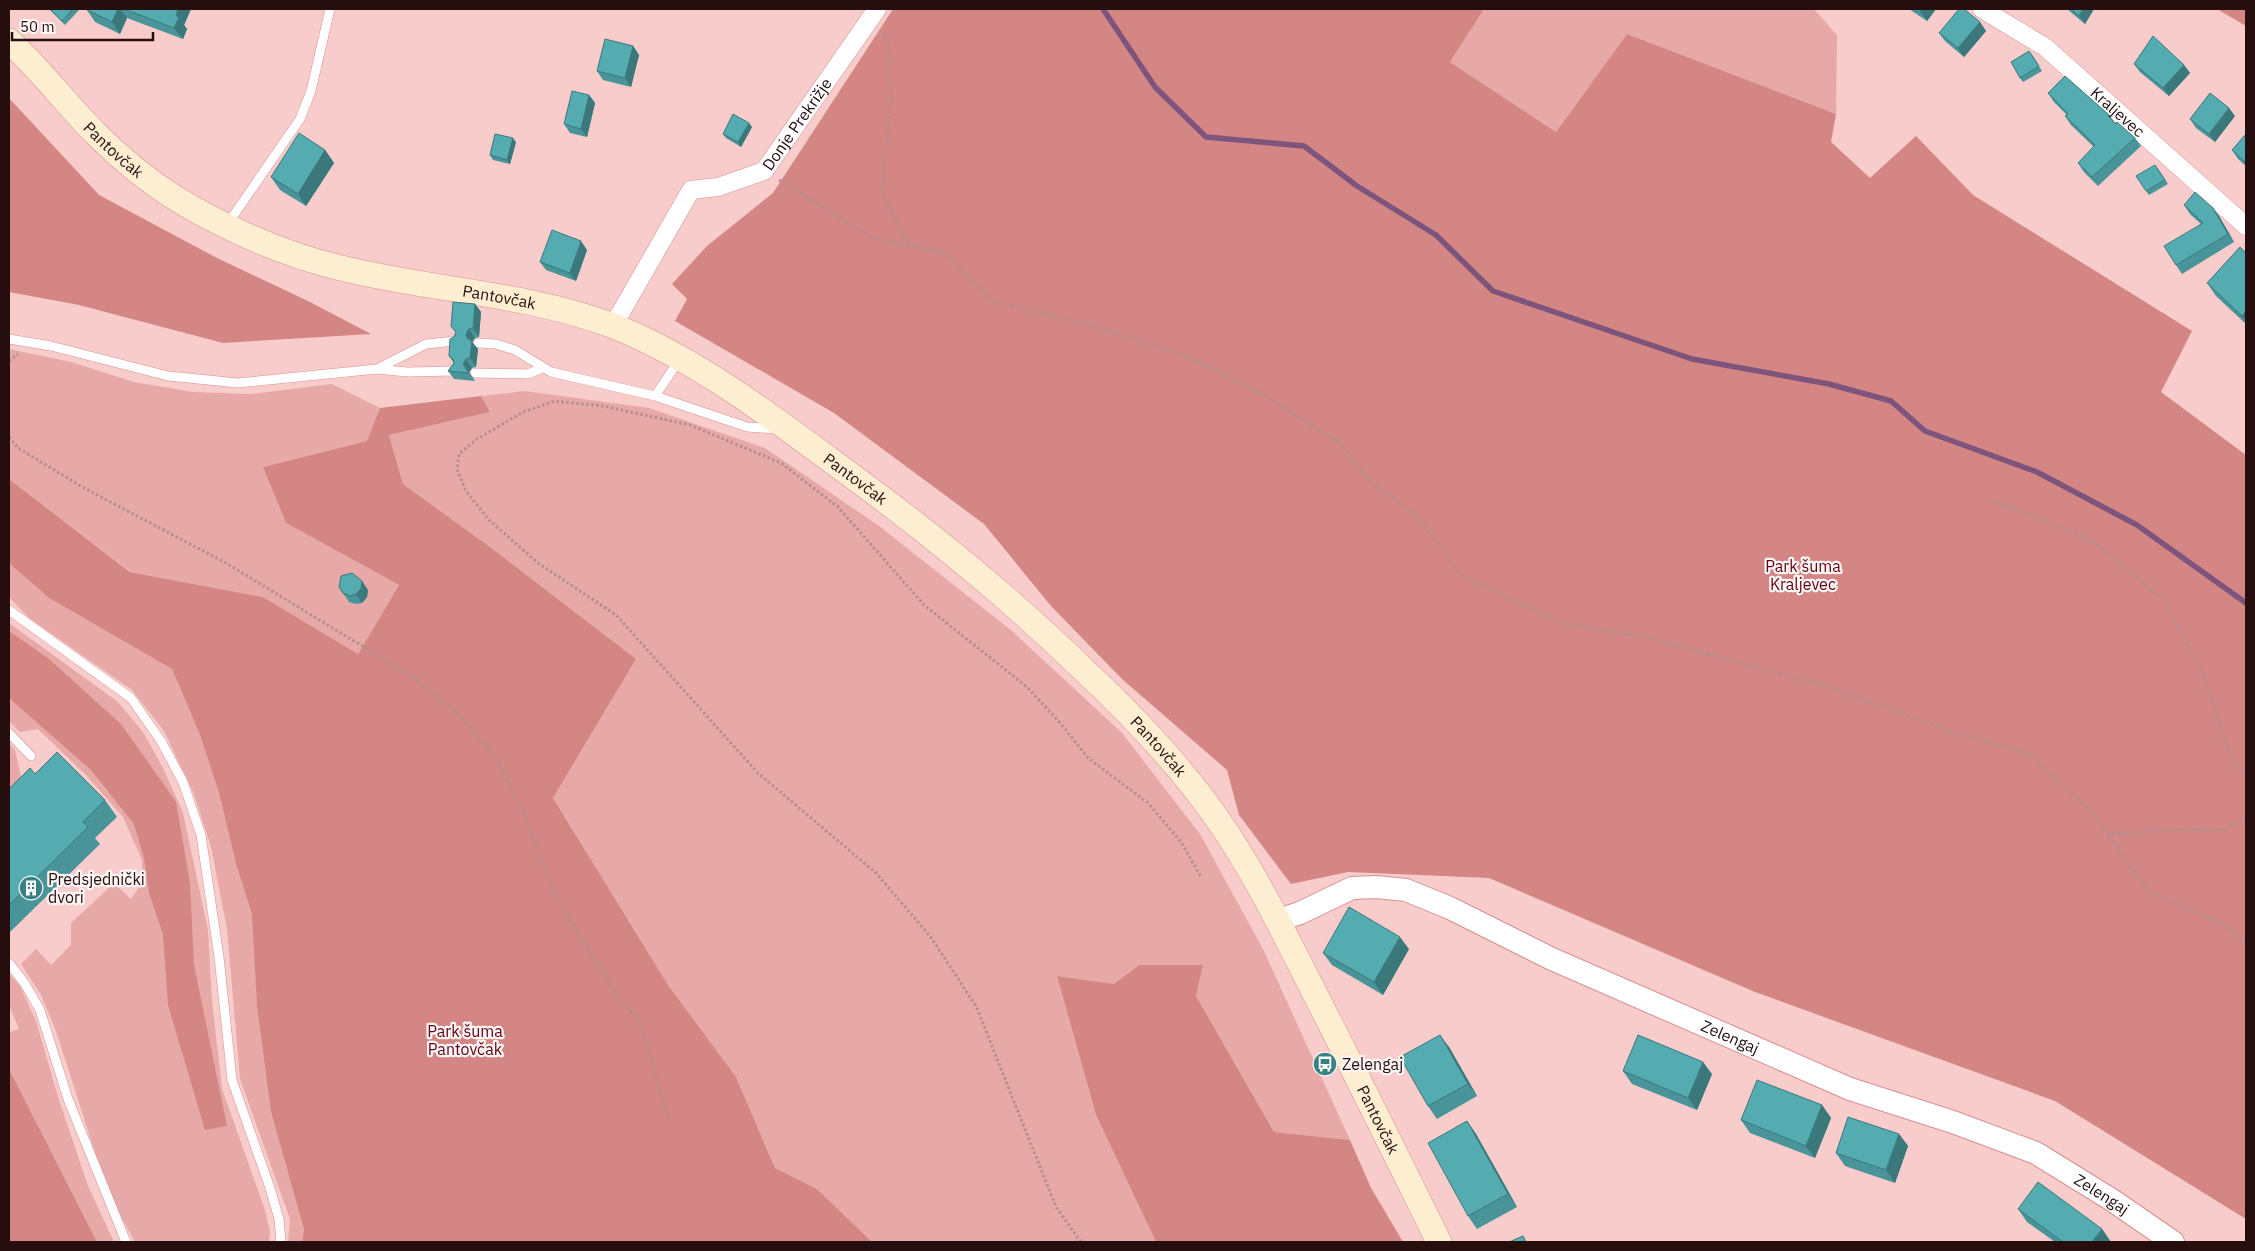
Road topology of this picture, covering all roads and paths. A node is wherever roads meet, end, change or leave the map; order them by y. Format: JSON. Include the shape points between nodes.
{"nodes":[{"id":1,"x":330,"y":9,"type":"edge"},
{"id":2,"x":1982,"y":9,"type":"edge"},
{"id":3,"x":875,"y":12,"type":"edge"},
{"id":4,"x":9,"y":41,"type":"edge"},
{"id":5,"x":764,"y":171,"type":"junction"},
{"id":6,"x":227,"y":225,"type":"junction"},
{"id":7,"x":2246,"y":226,"type":"edge"},
{"id":8,"x":917,"y":247,"type":"junction"},
{"id":9,"x":613,"y":326,"type":"junction"},
{"id":10,"x":9,"y":339,"type":"edge"},
{"id":11,"x":456,"y":341,"type":"edge"},
{"id":12,"x":478,"y":343,"type":"dead end"},
{"id":13,"x":680,"y":359,"type":"junction"},
{"id":14,"x":377,"y":368,"type":"junction"},
{"id":15,"x":542,"y":368,"type":"junction"},
{"id":16,"x":454,"y":371,"type":"edge"},
{"id":17,"x":476,"y":372,"type":"dead end"},
{"id":18,"x":655,"y":396,"type":"junction"},
{"id":19,"x":790,"y":430,"type":"junction"},
{"id":20,"x":9,"y":437,"type":"edge"},
{"id":21,"x":1992,"y":500,"type":"dead end"},
{"id":22,"x":9,"y":610,"type":"edge"},
{"id":23,"x":9,"y":733,"type":"edge"},
{"id":24,"x":31,"y":756,"type":"dead end"},
{"id":25,"x":2246,"y":780,"type":"edge"},
{"id":26,"x":2246,"y":816,"type":"edge"},
{"id":27,"x":2107,"y":834,"type":"junction"},
{"id":28,"x":1201,"y":877,"type":"dead end"},
{"id":29,"x":1279,"y":920,"type":"junction"},
{"id":30,"x":2246,"y":945,"type":"edge"},
{"id":31,"x":9,"y":963,"type":"edge"},
{"id":32,"x":668,"y":1122,"type":"dead end"},
{"id":33,"x":126,"y":1242,"type":"edge"},
{"id":34,"x":281,"y":1242,"type":"edge"},
{"id":35,"x":1081,"y":1242,"type":"edge"},
{"id":36,"x":1439,"y":1242,"type":"edge"},
{"id":37,"x":2173,"y":1242,"type":"edge"}],
"edges":[{"from":1,"to":6,"type":"lane","via":[[311,91],[300,119]]},
{"from":2,"to":7,"type":"street","name":"Kraljevec","via":[[2045,47]]},
{"from":3,"to":5,"type":"street","name":"Donje Prekrižje"},
{"from":3,"to":8,"type":"path","via":[[888,43],[890,103],[882,190],[904,237]]},
{"from":4,"to":6,"type":"main road","name":"Pantovčak","via":[[130,166],[170,195]]},
{"from":5,"to":8,"type":"path","via":[[871,237]]},
{"from":5,"to":9,"type":"street","name":"Donje Prekrižje","via":[[718,186],[691,190]]},
{"from":6,"to":9,"type":"main road","name":"Pantovčak","via":[[256,239],[330,265],[504,296]]},
{"from":8,"to":27,"type":"path","via":[[944,253],[993,301],[1088,324],[1189,357],[1263,394],[1339,443],[1373,484],[1417,515],[1460,574],[1560,623],[1645,636],[1814,683],[1953,732],[2028,753],[2092,812]]},
{"from":9,"to":13,"type":"main road","name":"Pantovčak"},
{"from":10,"to":14,"type":"lane","via":[[51,346],[168,376],[238,382]]},
{"from":11,"to":14,"type":"lane","via":[[426,344]]},
{"from":12,"to":15,"type":"lane","via":[[515,350]]},
{"from":13,"to":18,"type":"lane"},
{"from":13,"to":19,"type":"main road","name":"Pantovčak"},
{"from":14,"to":16,"type":"lane","via":[[407,372]]},
{"from":15,"to":17,"type":"lane","via":[[528,374]]},
{"from":15,"to":18,"type":"lane","via":[[570,378]]},
{"from":18,"to":19,"type":"lane","via":[[747,427]]},
{"from":19,"to":29,"type":"main road","name":"Pantovčak","via":[[995,587],[1122,706],[1185,775],[1216,817]]},
{"from":20,"to":32,"type":"path","via":[[18,448],[84,488],[226,562],[404,672],[459,715],[496,758],[523,812],[558,901],[621,1001],[636,1017]]},
{"from":21,"to":25,"type":"path","via":[[2090,539],[2164,600],[2204,679],[2231,759]]},
{"from":22,"to":34,"type":"lane","via":[[131,698],[161,741],[182,782],[201,835],[219,957],[232,1080],[270,1188],[279,1219]]},
{"from":23,"to":24,"type":"lane"},
{"from":26,"to":27,"type":"path","via":[[2225,830]]},
{"from":27,"to":30,"type":"path","via":[[2148,891],[2229,927]]},
{"from":28,"to":35,"type":"path","via":[[1182,842],[1148,803],[1088,758],[1027,687],[924,605],[838,507],[781,463],[690,425],[603,406],[555,401],[523,412],[477,439],[459,454],[458,469],[466,491],[489,520],[538,564],[616,615],[758,773],[876,873],[930,936],[976,1006],[1056,1208]]},
{"from":29,"to":36,"type":"main road","name":"Pantovčak"},
{"from":29,"to":37,"type":"street","name":"Zelengaj","via":[[1352,888],[1406,890],[1552,959],[1850,1089],[2036,1153]]},
{"from":31,"to":33,"type":"lane","via":[[40,1010],[68,1099]]}]}
